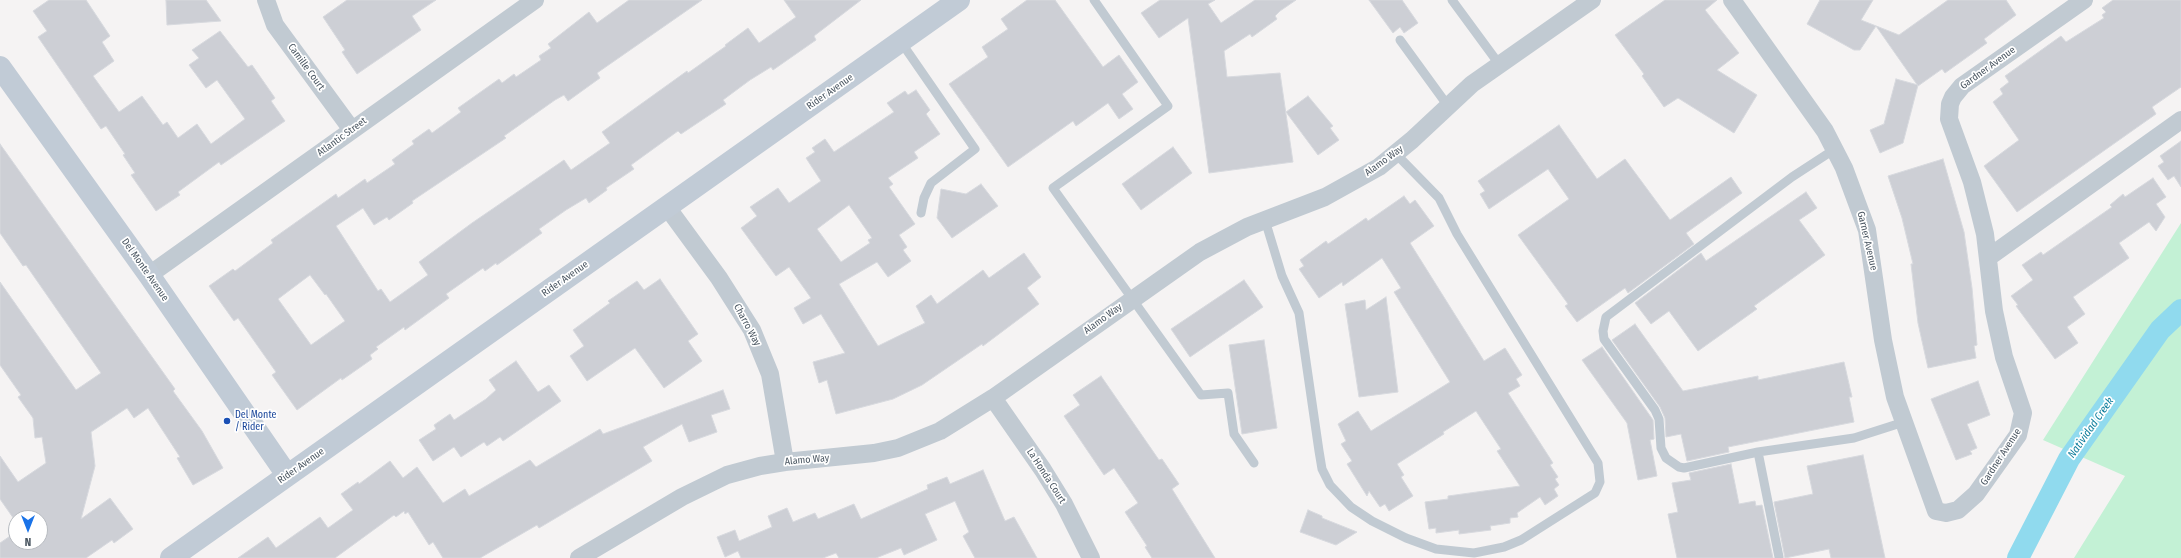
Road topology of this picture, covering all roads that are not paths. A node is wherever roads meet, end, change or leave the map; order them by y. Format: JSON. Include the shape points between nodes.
{"nodes":[{"id":1,"x":266,"y":0,"type":"edge"},
{"id":2,"x":535,"y":0,"type":"edge"},
{"id":3,"x":959,"y":0,"type":"edge"},
{"id":4,"x":1094,"y":0,"type":"edge"},
{"id":5,"x":1452,"y":0,"type":"edge"},
{"id":6,"x":1592,"y":0,"type":"edge"},
{"id":7,"x":1732,"y":0,"type":"edge"},
{"id":8,"x":2084,"y":0,"type":"edge"},
{"id":9,"x":1400,"y":40,"type":"dead end"},
{"id":10,"x":901,"y":42,"type":"junction"},
{"id":11,"x":1499,"y":64,"type":"junction"},
{"id":12,"x":0,"y":67,"type":"edge"},
{"id":13,"x":1448,"y":106,"type":"junction"},
{"id":14,"x":2181,"y":120,"type":"edge"},
{"id":15,"x":352,"y":130,"type":"junction"},
{"id":16,"x":1835,"y":149,"type":"junction"},
{"id":17,"x":1396,"y":154,"type":"junction"},
{"id":18,"x":667,"y":206,"type":"junction"},
{"id":19,"x":921,"y":213,"type":"dead end"},
{"id":20,"x":1265,"y":220,"type":"junction"},
{"id":21,"x":1989,"y":257,"type":"junction"},
{"id":22,"x":149,"y":275,"type":"junction"},
{"id":23,"x":1132,"y":298,"type":"junction"},
{"id":24,"x":993,"y":398,"type":"junction"},
{"id":25,"x":1904,"y":422,"type":"junction"},
{"id":26,"x":1758,"y":452,"type":"junction"},
{"id":27,"x":785,"y":462,"type":"junction"},
{"id":28,"x":1254,"y":463,"type":"dead end"},
{"id":29,"x":288,"y":475,"type":"junction"},
{"id":30,"x":1936,"y":511,"type":"joint"},
{"id":31,"x":1779,"y":557,"type":"edge"},
{"id":32,"x":171,"y":558,"type":"edge"},
{"id":33,"x":579,"y":558,"type":"edge"},
{"id":34,"x":1091,"y":558,"type":"edge"}],
"edges":[{"from":1,"to":15,"type":"street","name":"Camille Court","via":[[275,25]]},
{"from":2,"to":15,"type":"street","name":"Atlantic Street"},
{"from":3,"to":10,"type":"street","name":"Rider Avenue"},
{"from":4,"to":23,"type":"lane","via":[[1168,106],[1053,188]]},
{"from":5,"to":11,"type":"lane"},
{"from":6,"to":11,"type":"street","name":"Alamo Way"},
{"from":7,"to":16,"type":"street","name":"Garner Avenue"},
{"from":8,"to":21,"type":"street","name":"Gardner Avenue","via":[[1962,86],[1953,98],[1949,119],[1978,204]]},
{"from":9,"to":13,"type":"lane"},
{"from":10,"to":18,"type":"street","name":"Rider Avenue"},
{"from":10,"to":19,"type":"lane","via":[[975,149],[931,183]]},
{"from":11,"to":13,"type":"street","name":"Alamo Way"},
{"from":12,"to":22,"type":"street","name":"Del Monte Avenue"},
{"from":13,"to":17,"type":"street","name":"Alamo Way"},
{"from":14,"to":21,"type":"street"},
{"from":15,"to":22,"type":"street","name":"Atlantic Street"},
{"from":16,"to":25,"type":"street","name":"Garner Avenue","via":[[1853,188],[1867,230],[1888,369]]},
{"from":16,"to":26,"type":"lane","via":[[1792,178],[1606,317],[1604,339],[1658,414],[1661,448],[1666,458],[1684,468]]},
{"from":17,"to":20,"type":"street","name":"Alamo Way","via":[[1344,188]]},
{"from":17,"to":20,"type":"lane","via":[[1439,198],[1457,234],[1598,463],[1600,479],[1595,493],[1521,540],[1504,547],[1474,553],[1436,549],[1412,541],[1372,521],[1351,507],[1330,486],[1322,469],[1318,451],[1299,312],[1282,276]]},
{"from":18,"to":27,"type":"street","name":"Charro Way","via":[[719,278],[752,330],[770,374]]},
{"from":18,"to":29,"type":"street","name":"Rider Avenue"},
{"from":20,"to":23,"type":"street","name":"Alamo Way","via":[[1205,249]]},
{"from":21,"to":30,"type":"street","name":"Gardner Avenue","via":[[1997,326],[2004,357],[2022,406],[2022,420],[2018,435],[1976,494],[1958,510],[1946,513]]},
{"from":22,"to":29,"type":"street","name":"Del Monte Avenue"},
{"from":23,"to":24,"type":"street","name":"Alamo Way"},
{"from":23,"to":28,"type":"lane","via":[[1201,395],[1228,392],[1234,434]]},
{"from":24,"to":27,"type":"street","name":"Alamo Way","via":[[940,431],[898,448],[852,457]]},
{"from":24,"to":34,"type":"street","name":"La Honda Court","via":[[1044,470]]},
{"from":25,"to":26,"type":"lane","via":[[1854,438]]},
{"from":25,"to":30,"type":"street","name":"Garner Avenue"},
{"from":26,"to":31,"type":"lane"},
{"from":27,"to":33,"type":"street","name":"Alamo Way","via":[[742,470],[708,484]]},
{"from":29,"to":32,"type":"street","name":"Rider Avenue"}]}
